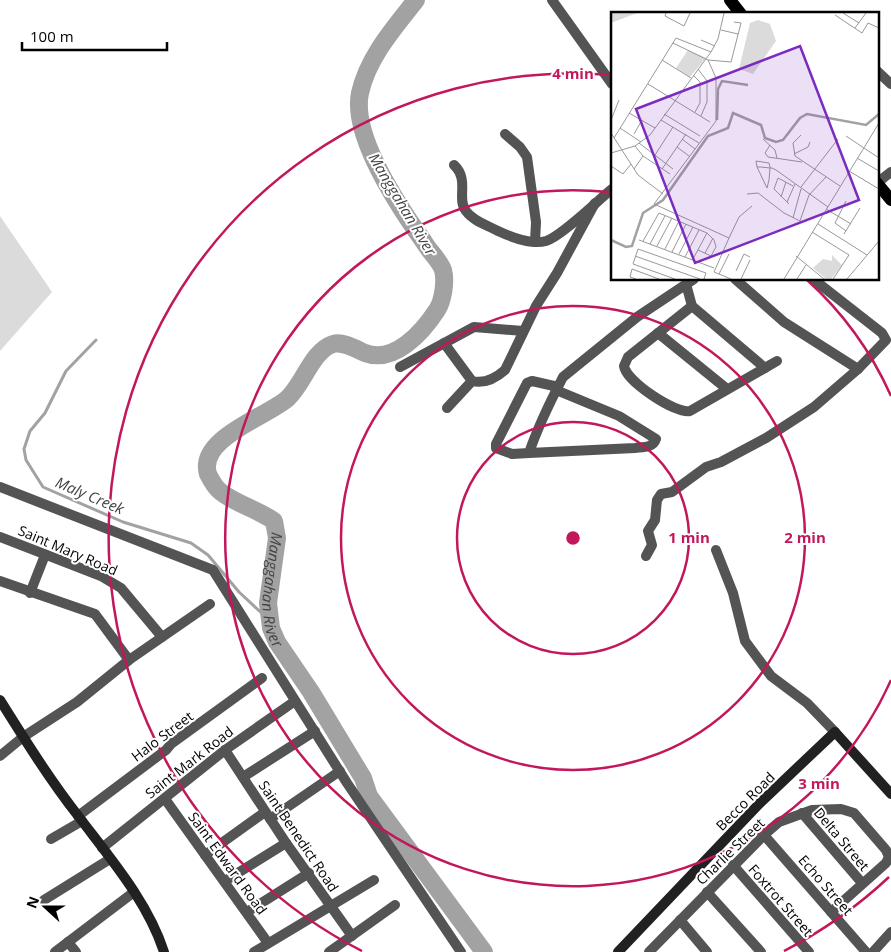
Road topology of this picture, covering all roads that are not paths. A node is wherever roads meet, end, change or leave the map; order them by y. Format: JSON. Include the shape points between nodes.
{"nodes":[{"id":1,"x":552,"y":0,"type":"edge"},
{"id":2,"x":730,"y":0,"type":"edge"},
{"id":3,"x":739,"y":12,"type":"edge"},
{"id":4,"x":878,"y":72,"type":"edge"},
{"id":5,"x":611,"y":83,"type":"edge"},
{"id":6,"x":891,"y":84,"type":"edge"},
{"id":7,"x":505,"y":134,"type":"dead end"},
{"id":8,"x":454,"y":165,"type":"dead end"},
{"id":9,"x":891,"y":172,"type":"edge"},
{"id":10,"x":878,"y":182,"type":"edge"},
{"id":11,"x":878,"y":184,"type":"edge"},
{"id":12,"x":611,"y":189,"type":"edge"},
{"id":13,"x":891,"y":200,"type":"edge"},
{"id":14,"x":594,"y":203,"type":"junction"},
{"id":15,"x":534,"y":242,"type":"junction"},
{"id":16,"x":736,"y":280,"type":"edge"},
{"id":17,"x":814,"y":280,"type":"edge"},
{"id":18,"x":690,"y":281,"type":"edge"},
{"id":19,"x":692,"y":306,"type":"junction"},
{"id":20,"x":523,"y":331,"type":"junction"},
{"id":21,"x":658,"y":333,"type":"junction"},
{"id":22,"x":444,"y":343,"type":"junction"},
{"id":23,"x":777,"y":361,"type":"dead end"},
{"id":24,"x":400,"y":367,"type":"dead end"},
{"id":25,"x":765,"y":368,"type":"junction"},
{"id":26,"x":858,"y":369,"type":"junction"},
{"id":27,"x":472,"y":381,"type":"junction"},
{"id":28,"x":727,"y":389,"type":"junction"},
{"id":29,"x":556,"y":390,"type":"junction"},
{"id":30,"x":447,"y":408,"type":"dead end"},
{"id":31,"x":529,"y":453,"type":"junction"},
{"id":32,"x":0,"y":487,"type":"edge"},
{"id":33,"x":0,"y":536,"type":"edge"},
{"id":34,"x":716,"y":550,"type":"dead end"},
{"id":35,"x":45,"y":555,"type":"junction"},
{"id":36,"x":646,"y":556,"type":"dead end"},
{"id":37,"x":0,"y":581,"type":"edge"},
{"id":38,"x":30,"y":593,"type":"junction"},
{"id":39,"x":210,"y":604,"type":"dead end"},
{"id":40,"x":162,"y":637,"type":"junction"},
{"id":41,"x":129,"y":660,"type":"junction"},
{"id":42,"x":262,"y":678,"type":"dead end"},
{"id":43,"x":0,"y":700,"type":"edge"},
{"id":44,"x":295,"y":701,"type":"junction"},
{"id":45,"x":315,"y":731,"type":"junction"},
{"id":46,"x":835,"y":732,"type":"junction"},
{"id":47,"x":23,"y":737,"type":"junction"},
{"id":48,"x":225,"y":750,"type":"junction"},
{"id":49,"x":0,"y":756,"type":"edge"},
{"id":50,"x":340,"y":771,"type":"junction"},
{"id":51,"x":243,"y":777,"type":"junction"},
{"id":52,"x":891,"y":794,"type":"edge"},
{"id":53,"x":165,"y":799,"type":"junction"},
{"id":54,"x":802,"y":813,"type":"junction"},
{"id":55,"x":267,"y":815,"type":"junction"},
{"id":56,"x":80,"y":819,"type":"junction"},
{"id":57,"x":764,"y":835,"type":"junction"},
{"id":58,"x":51,"y":839,"type":"dead end"},
{"id":59,"x":286,"y":843,"type":"junction"},
{"id":60,"x":102,"y":848,"type":"junction"},
{"id":61,"x":205,"y":855,"type":"junction"},
{"id":62,"x":110,"y":859,"type":"junction"},
{"id":63,"x":733,"y":865,"type":"junction"},
{"id":64,"x":309,"y":873,"type":"junction"},
{"id":65,"x":374,"y":880,"type":"dead end"},
{"id":66,"x":225,"y":881,"type":"junction"},
{"id":67,"x":862,"y":883,"type":"junction"},
{"id":68,"x":134,"y":892,"type":"junction"},
{"id":69,"x":707,"y":892,"type":"junction"},
{"id":70,"x":44,"y":900,"type":"dead end"},
{"id":71,"x":395,"y":905,"type":"dead end"},
{"id":72,"x":329,"y":906,"type":"junction"},
{"id":73,"x":247,"y":912,"type":"junction"},
{"id":74,"x":831,"y":912,"type":"junction"},
{"id":75,"x":680,"y":920,"type":"junction"},
{"id":76,"x":891,"y":932,"type":"edge"},
{"id":77,"x":352,"y":936,"type":"junction"},
{"id":78,"x":68,"y":942,"type":"junction"},
{"id":79,"x":268,"y":943,"type":"junction"},
{"id":80,"x":651,"y":951,"type":"edge"},
{"id":81,"x":55,"y":952,"type":"edge"},
{"id":82,"x":76,"y":952,"type":"edge"},
{"id":83,"x":164,"y":952,"type":"edge"},
{"id":84,"x":254,"y":952,"type":"edge"},
{"id":85,"x":329,"y":952,"type":"edge"},
{"id":86,"x":461,"y":952,"type":"edge"},
{"id":87,"x":618,"y":952,"type":"edge"},
{"id":88,"x":707,"y":952,"type":"edge"},
{"id":89,"x":761,"y":952,"type":"edge"},
{"id":90,"x":809,"y":952,"type":"edge"},
{"id":91,"x":866,"y":952,"type":"edge"},
{"id":92,"x":873,"y":952,"type":"edge"}],
"edges":[{"from":1,"to":5,"type":"street"},
{"from":2,"to":3,"type":"main road"},
{"from":4,"to":6,"type":"street"},
{"from":7,"to":15,"type":"street","via":[[527,157],[536,222]]},
{"from":8,"to":15,"type":"street","via":[[463,182],[466,212],[510,236]]},
{"from":9,"to":10,"type":"street"},
{"from":11,"to":13,"type":"main road"},
{"from":12,"to":14,"type":"street"},
{"from":14,"to":15,"type":"street","via":[[547,240]]},
{"from":14,"to":20,"type":"street"},
{"from":16,"to":26,"type":"street","via":[[784,322]]},
{"from":17,"to":26,"type":"street","via":[[882,333],[886,340]]},
{"from":18,"to":19,"type":"street"},
{"from":18,"to":29,"type":"street","via":[[637,317],[563,376]]},
{"from":19,"to":21,"type":"street"},
{"from":19,"to":25,"type":"street"},
{"from":20,"to":22,"type":"street","via":[[474,327]]},
{"from":20,"to":27,"type":"street","via":[[505,370],[483,382]]},
{"from":21,"to":28,"type":"street"},
{"from":21,"to":28,"type":"street","via":[[628,357],[624,366],[627,376],[680,412],[690,411]]},
{"from":22,"to":24,"type":"street"},
{"from":22,"to":27,"type":"street"},
{"from":23,"to":25,"type":"street"},
{"from":25,"to":28,"type":"street"},
{"from":26,"to":36,"type":"street","via":[[814,407],[766,438],[706,467],[672,492],[661,494],[648,531],[652,545]]},
{"from":27,"to":30,"type":"street"},
{"from":29,"to":31,"type":"street"},
{"from":29,"to":31,"type":"street","via":[[554,386],[532,381],[527,383],[496,444],[496,448],[504,452]]},
{"from":29,"to":31,"type":"street","via":[[619,416],[656,439],[655,443],[635,448]]},
{"from":32,"to":44,"type":"street","via":[[213,570]]},
{"from":33,"to":35,"type":"street","name":"Saint Mary Road"},
{"from":34,"to":46,"type":"street","via":[[733,593],[745,641],[771,676],[807,703]]},
{"from":35,"to":38,"type":"street"},
{"from":35,"to":40,"type":"street","name":"Saint Mary Road","via":[[101,576],[121,588]]},
{"from":37,"to":38,"type":"street"},
{"from":38,"to":41,"type":"street","via":[[95,614]]},
{"from":39,"to":40,"type":"street"},
{"from":40,"to":41,"type":"street"},
{"from":41,"to":47,"type":"street","via":[[77,702]]},
{"from":42,"to":56,"type":"street","name":"Halo Street","via":[[171,744]]},
{"from":43,"to":47,"type":"street"},
{"from":44,"to":45,"type":"street"},
{"from":44,"to":48,"type":"street","name":"Saint Mark Road"},
{"from":45,"to":50,"type":"street"},
{"from":45,"to":51,"type":"street"},
{"from":46,"to":52,"type":"street"},
{"from":46,"to":87,"type":"street","name":"Becco Road","via":[[761,802]]},
{"from":47,"to":49,"type":"street"},
{"from":47,"to":56,"type":"street"},
{"from":48,"to":51,"type":"street","name":"Saint Benedict Road"},
{"from":48,"to":53,"type":"street","name":"Saint Mark Road"},
{"from":50,"to":55,"type":"street"},
{"from":50,"to":86,"type":"street"},
{"from":51,"to":55,"type":"street","name":"Saint Benedict Road"},
{"from":53,"to":60,"type":"street","name":"Saint Mark Road"},
{"from":53,"to":61,"type":"street","name":"Saint Edward Road"},
{"from":54,"to":57,"type":"street","name":"Charlie Street","via":[[779,822]]},
{"from":54,"to":67,"type":"street","name":"Delta Street"},
{"from":54,"to":67,"type":"street","name":"Charlie Street","via":[[823,809],[854,813],[886,850],[889,857],[886,863]]},
{"from":55,"to":59,"type":"street","name":"Saint Benedict Road"},
{"from":55,"to":61,"type":"street"},
{"from":56,"to":58,"type":"street","name":"Halo Street"},
{"from":56,"to":60,"type":"street"},
{"from":57,"to":63,"type":"street","name":"Charlie Street"},
{"from":57,"to":74,"type":"street","name":"Echo Street"},
{"from":59,"to":64,"type":"street","name":"Saint Benedict Road"},
{"from":59,"to":66,"type":"street"},
{"from":60,"to":62,"type":"street"},
{"from":61,"to":66,"type":"street","name":"Saint Edward Road"},
{"from":62,"to":68,"type":"street"},
{"from":62,"to":70,"type":"street"},
{"from":63,"to":69,"type":"street","name":"Charlie Street"},
{"from":63,"to":90,"type":"street","name":"Foxtrot Street"},
{"from":64,"to":72,"type":"street","name":"Saint Benedict Road"},
{"from":64,"to":73,"type":"street"},
{"from":65,"to":72,"type":"street"},
{"from":66,"to":73,"type":"street","name":"Saint Edward Road"},
{"from":67,"to":74,"type":"street"},
{"from":68,"to":78,"type":"street"},
{"from":68,"to":83,"type":"street","via":[[157,932]]},
{"from":69,"to":75,"type":"street","name":"Charlie Street"},
{"from":69,"to":89,"type":"street"},
{"from":71,"to":77,"type":"street"},
{"from":72,"to":77,"type":"street","name":"Saint Benedict Road"},
{"from":72,"to":79,"type":"street"},
{"from":73,"to":79,"type":"street","name":"Saint Edward Road"},
{"from":74,"to":91,"type":"street","name":"Echo Street"},
{"from":75,"to":80,"type":"street","name":"Charlie Street"},
{"from":75,"to":88,"type":"street"},
{"from":76,"to":92,"type":"street"},
{"from":77,"to":85,"type":"street"},
{"from":78,"to":81,"type":"street"},
{"from":78,"to":82,"type":"street"},
{"from":79,"to":84,"type":"street"}]}
